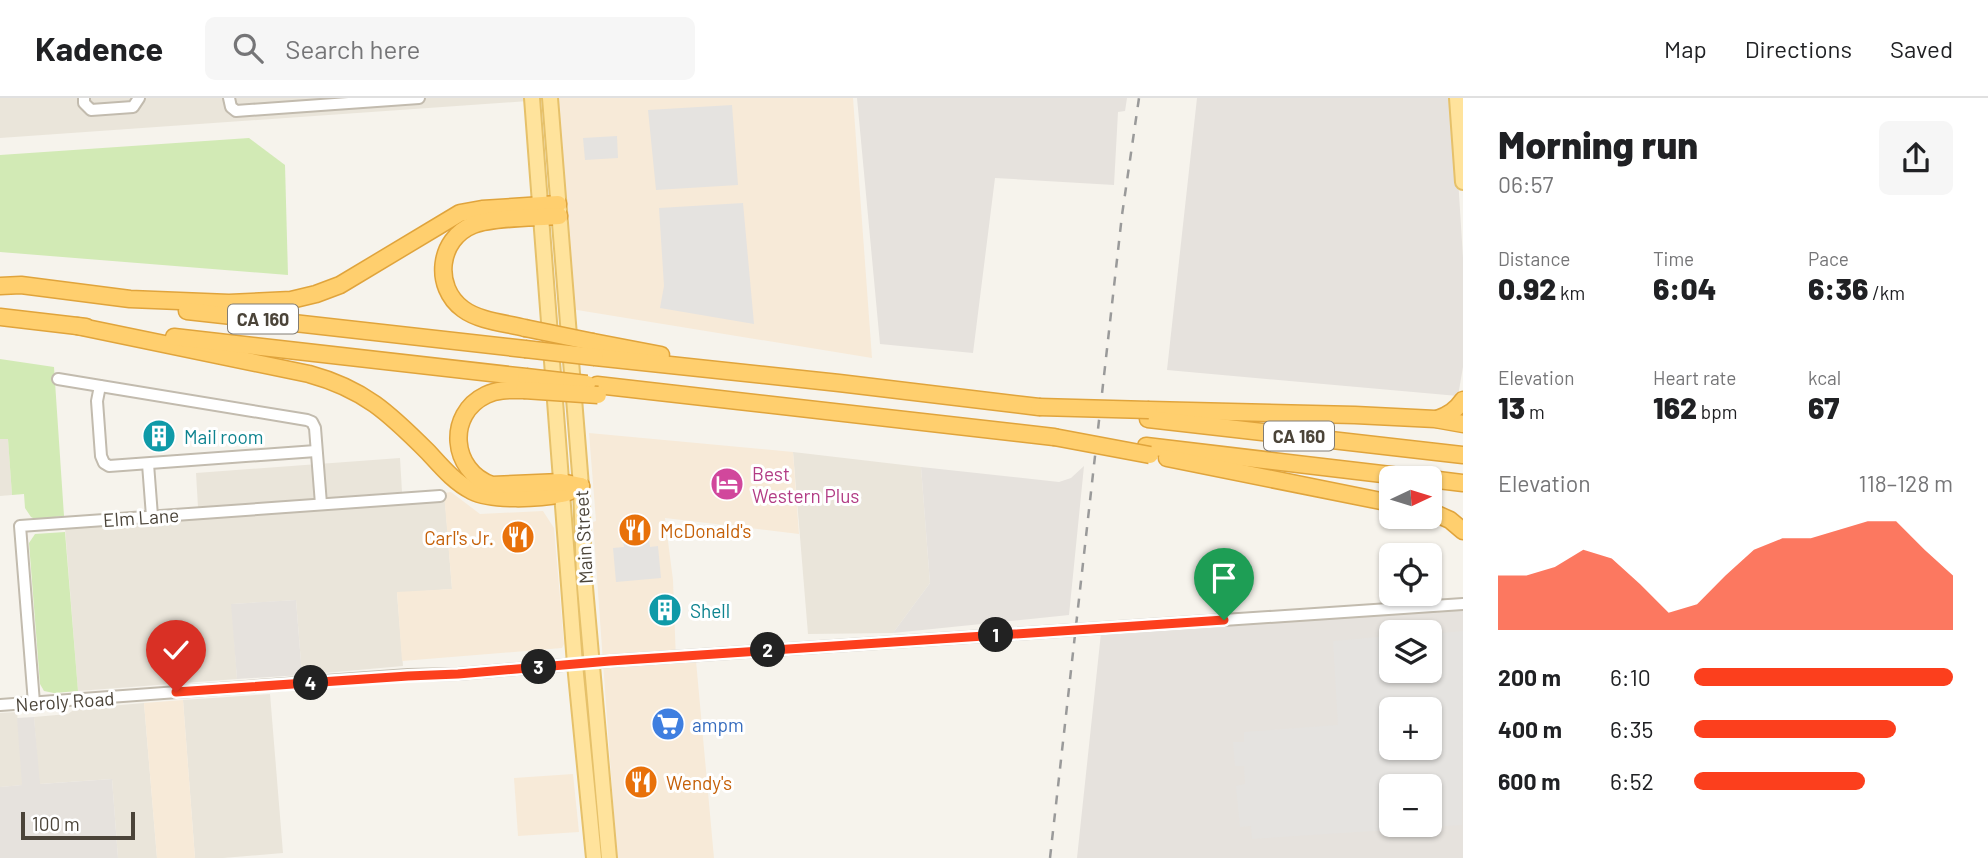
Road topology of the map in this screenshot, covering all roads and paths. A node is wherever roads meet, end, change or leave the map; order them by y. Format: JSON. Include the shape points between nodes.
{"nodes":[{"id":1,"x":84,"y":98,"type":"edge"},
{"id":2,"x":139,"y":98,"type":"edge"},
{"id":3,"x":229,"y":98,"type":"edge"},
{"id":4,"x":419,"y":98,"type":"edge"},
{"id":5,"x":532,"y":98,"type":"edge"},
{"id":6,"x":551,"y":98,"type":"edge"},
{"id":7,"x":1457,"y":98,"type":"edge"},
{"id":8,"x":318,"y":102,"type":"edge"},
{"id":9,"x":1463,"y":182,"type":"edge"},
{"id":10,"x":558,"y":210,"type":"junction"},
{"id":11,"x":540,"y":211,"type":"junction"},
{"id":12,"x":0,"y":288,"type":"edge"},
{"id":13,"x":0,"y":317,"type":"edge"},
{"id":14,"x":77,"y":326,"type":"junction"},
{"id":15,"x":594,"y":350,"type":"junction"},
{"id":16,"x":58,"y":379,"type":"dead end"},
{"id":17,"x":525,"y":384,"type":"junction"},
{"id":18,"x":100,"y":386,"type":"junction"},
{"id":19,"x":1463,"y":400,"type":"edge"},
{"id":20,"x":1149,"y":414,"type":"junction"},
{"id":21,"x":1435,"y":419,"type":"junction"},
{"id":22,"x":1463,"y":424,"type":"edge"},
{"id":23,"x":1148,"y":450,"type":"junction"},
{"id":24,"x":317,"y":451,"type":"junction"},
{"id":25,"x":1456,"y":454,"type":"edge"},
{"id":26,"x":148,"y":464,"type":"junction"},
{"id":27,"x":1379,"y":474,"type":"edge"},
{"id":28,"x":1442,"y":480,"type":"edge"},
{"id":29,"x":1463,"y":483,"type":"edge"},
{"id":30,"x":581,"y":486,"type":"junction"},
{"id":31,"x":562,"y":488,"type":"junction"},
{"id":32,"x":440,"y":496,"type":"dead end"},
{"id":33,"x":1379,"y":500,"type":"edge"},
{"id":34,"x":321,"y":504,"type":"junction"},
{"id":35,"x":1442,"y":512,"type":"edge"},
{"id":36,"x":1463,"y":514,"type":"edge"},
{"id":37,"x":152,"y":516,"type":"junction"},
{"id":38,"x":1442,"y":516,"type":"edge"},
{"id":39,"x":1463,"y":530,"type":"edge"},
{"id":40,"x":1463,"y":604,"type":"edge"},
{"id":41,"x":591,"y":663,"type":"junction"},
{"id":42,"x":575,"y":664,"type":"junction"},
{"id":43,"x":34,"y":703,"type":"junction"},
{"id":44,"x":0,"y":705,"type":"edge"},
{"id":45,"x":594,"y":858,"type":"edge"},
{"id":46,"x":609,"y":858,"type":"edge"}],
"edges":[{"from":1,"to":2,"type":"street","via":[[91,110],[133,107]]},
{"from":3,"to":8,"type":"street","via":[[236,111]]},
{"from":4,"to":8,"type":"street"},
{"from":5,"to":11,"type":"main road","name":"Main Street"},
{"from":6,"to":10,"type":"main road","name":"Main Street"},
{"from":7,"to":9,"type":"main road"},
{"from":10,"to":11,"type":"highway"},
{"from":10,"to":30,"type":"main road","name":"Main Street"},
{"from":11,"to":12,"type":"highway","via":[[460,213],[340,285],[291,300],[222,303],[130,299],[21,285]]},
{"from":11,"to":15,"type":"highway","bridge":true,"via":[[475,223],[457,234],[443,262],[449,294],[465,311]]},
{"from":11,"to":31,"type":"main road","name":"Main Street"},
{"from":12,"to":15,"type":"highway","number":"CA 160","bridge":true,"via":[[525,349]]},
{"from":13,"to":14,"type":"highway","number":"CA 160"},
{"from":14,"to":17,"type":"highway","number":"CA 160"},
{"from":14,"to":31,"type":"highway","via":[[337,383],[384,410],[451,476],[480,495],[502,498]]},
{"from":15,"to":20,"type":"highway","number":"CA 160","bridge":true,"via":[[1039,407]]},
{"from":16,"to":18,"type":"street"},
{"from":17,"to":23,"type":"highway","number":"CA 160","bridge":true,"via":[[791,407]]},
{"from":17,"to":31,"type":"highway","via":[[497,391],[471,406],[461,424],[461,455],[473,475],[492,485]]},
{"from":18,"to":24,"type":"street","via":[[307,420],[315,428]]},
{"from":18,"to":26,"type":"street","via":[[97,401],[104,463]]},
{"from":19,"to":21,"type":"highway","via":[[1451,414]]},
{"from":20,"to":21,"type":"highway","via":[[1258,411]]},
{"from":20,"to":25,"type":"highway","number":"CA 160"},
{"from":21,"to":22,"type":"highway"},
{"from":23,"to":27,"type":"highway","number":"CA 160"},
{"from":23,"to":33,"type":"highway"},
{"from":24,"to":26,"type":"street"},
{"from":24,"to":34,"type":"street"},
{"from":26,"to":37,"type":"street"},
{"from":28,"to":29,"type":"highway"},
{"from":30,"to":31,"type":"highway"},
{"from":30,"to":41,"type":"main road","name":"Main Street"},
{"from":31,"to":42,"type":"main road","name":"Main Street"},
{"from":32,"to":34,"type":"street","name":"Elm Lane"},
{"from":34,"to":37,"type":"street","name":"Elm Lane"},
{"from":35,"to":36,"type":"highway"},
{"from":37,"to":43,"type":"street","name":"Elm Lane","via":[[20,526]]},
{"from":38,"to":39,"type":"highway"},
{"from":40,"to":41,"type":"street","name":"Neroly Road"},
{"from":41,"to":42,"type":"street","name":"Neroly Road"},
{"from":41,"to":46,"type":"main road","name":"Main Street"},
{"from":42,"to":43,"type":"street","name":"Neroly Road"},
{"from":42,"to":45,"type":"main road","name":"Main Street"},
{"from":43,"to":44,"type":"street","name":"Neroly Road"}]}
